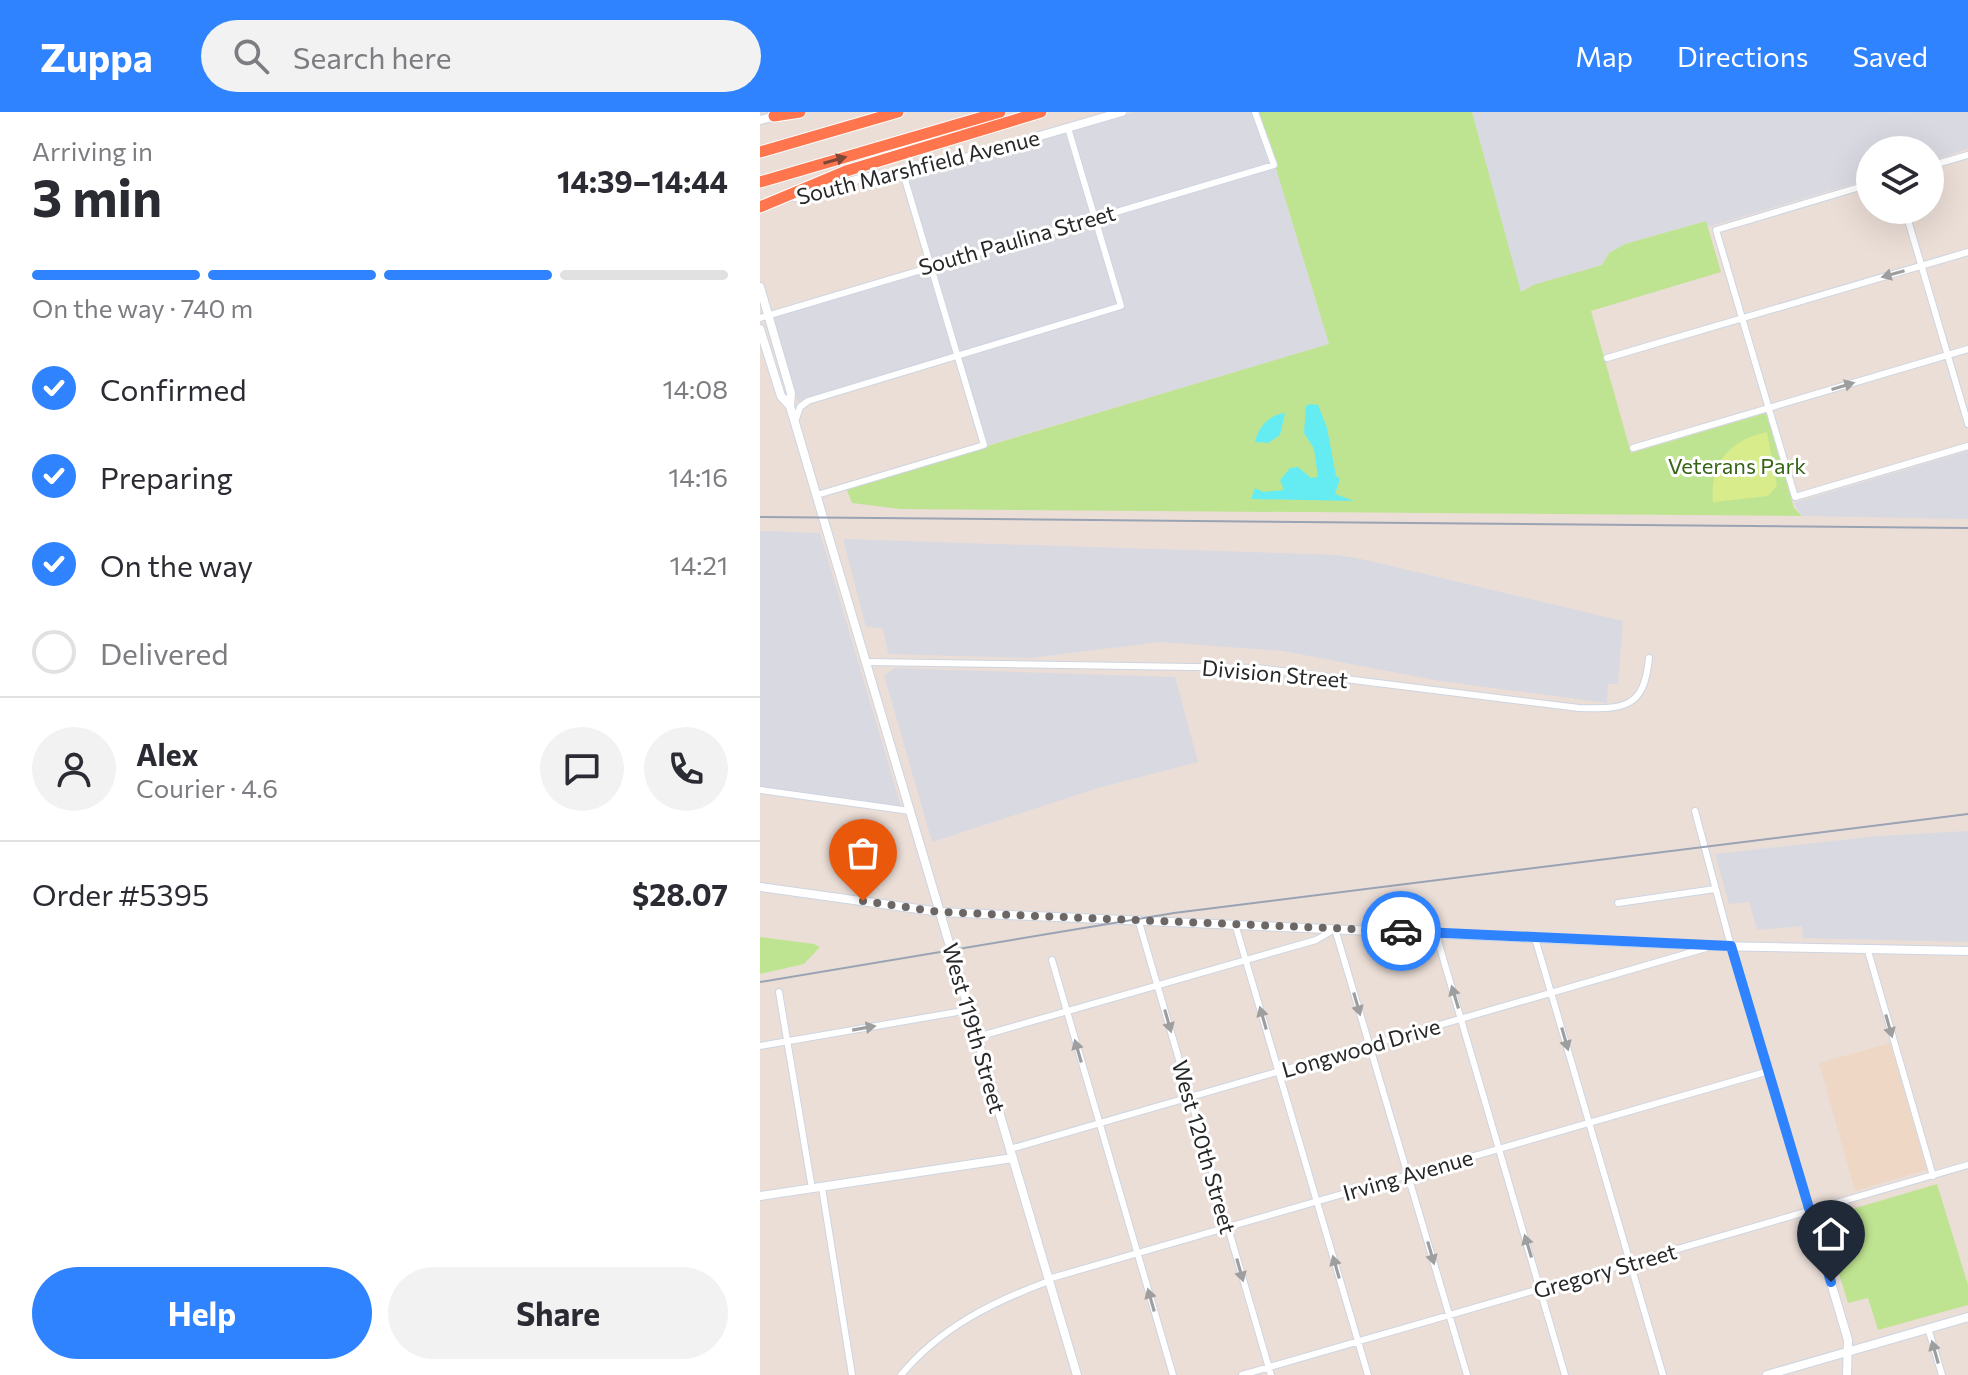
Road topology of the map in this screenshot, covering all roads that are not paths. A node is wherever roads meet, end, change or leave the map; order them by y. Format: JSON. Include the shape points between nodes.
{"nodes":[{"id":1,"x":788,"y":112,"type":"edge"},
{"id":2,"x":800,"y":112,"type":"edge"},
{"id":3,"x":898,"y":112,"type":"edge"},
{"id":4,"x":1000,"y":112,"type":"edge"},
{"id":5,"x":1041,"y":112,"type":"edge"},
{"id":6,"x":1122,"y":112,"type":"edge"},
{"id":7,"x":1255,"y":112,"type":"edge"},
{"id":8,"x":774,"y":116,"type":"junction"},
{"id":9,"x":760,"y":120,"type":"edge"},
{"id":10,"x":1068,"y":128,"type":"junction"},
{"id":11,"x":760,"y":152,"type":"edge"},
{"id":12,"x":1968,"y":155,"type":"edge"},
{"id":13,"x":1944,"y":162,"type":"edge"},
{"id":14,"x":903,"y":173,"type":"junction"},
{"id":15,"x":760,"y":182,"type":"edge"},
{"id":16,"x":1856,"y":188,"type":"edge"},
{"id":17,"x":760,"y":207,"type":"edge"},
{"id":18,"x":1096,"y":217,"type":"junction"},
{"id":19,"x":1909,"y":224,"type":"edge"},
{"id":20,"x":1968,"y":252,"type":"edge"},
{"id":21,"x":930,"y":265,"type":"junction"},
{"id":22,"x":1921,"y":266,"type":"junction"},
{"id":23,"x":760,"y":287,"type":"edge"},
{"id":24,"x":764,"y":317,"type":"edge"},
{"id":25,"x":1742,"y":319,"type":"junction"},
{"id":26,"x":760,"y":329,"type":"edge"},
{"id":27,"x":1968,"y":349,"type":"edge"},
{"id":28,"x":957,"y":355,"type":"junction"},
{"id":29,"x":1948,"y":355,"type":"junction"},
{"id":30,"x":1607,"y":358,"type":"dead end"},
{"id":31,"x":791,"y":393,"type":"junction"},
{"id":32,"x":808,"y":401,"type":"junction"},
{"id":33,"x":790,"y":406,"type":"junction"},
{"id":34,"x":1769,"y":409,"type":"junction"},
{"id":35,"x":795,"y":422,"type":"junction"},
{"id":36,"x":1968,"y":424,"type":"edge"},
{"id":37,"x":1968,"y":446,"type":"edge"},
{"id":38,"x":1633,"y":448,"type":"dead end"},
{"id":39,"x":817,"y":495,"type":"junction"},
{"id":40,"x":1649,"y":658,"type":"dead end"},
{"id":41,"x":866,"y":662,"type":"junction"},
{"id":42,"x":760,"y":790,"type":"edge"},
{"id":43,"x":910,"y":811,"type":"junction"},
{"id":44,"x":1695,"y":811,"type":"dead end"},
{"id":45,"x":760,"y":887,"type":"edge"},
{"id":46,"x":1715,"y":889,"type":"junction"},
{"id":47,"x":1618,"y":903,"type":"dead end"},
{"id":48,"x":940,"y":912,"type":"junction"},
{"id":49,"x":1138,"y":919,"type":"junction"},
{"id":50,"x":1235,"y":924,"type":"junction"},
{"id":51,"x":1335,"y":929,"type":"junction"},
{"id":52,"x":1436,"y":934,"type":"junction"},
{"id":53,"x":1535,"y":938,"type":"junction"},
{"id":54,"x":1713,"y":946,"type":"junction"},
{"id":55,"x":1731,"y":946,"type":"junction"},
{"id":56,"x":1868,"y":951,"type":"junction"},
{"id":57,"x":1968,"y":951,"type":"edge"},
{"id":58,"x":1052,"y":960,"type":"dead end"},
{"id":59,"x":1246,"y":961,"type":"junction"},
{"id":60,"x":1157,"y":986,"type":"junction"},
{"id":61,"x":779,"y":992,"type":"dead end"},
{"id":62,"x":1551,"y":993,"type":"junction"},
{"id":63,"x":969,"y":1010,"type":"junction"},
{"id":64,"x":1067,"y":1012,"type":"junction"},
{"id":65,"x":1461,"y":1019,"type":"junction"},
{"id":66,"x":977,"y":1037,"type":"junction"},
{"id":67,"x":787,"y":1042,"type":"junction"},
{"id":68,"x":1369,"y":1045,"type":"junction"},
{"id":69,"x":760,"y":1046,"type":"edge"},
{"id":70,"x":1278,"y":1071,"type":"junction"},
{"id":71,"x":1769,"y":1071,"type":"junction"},
{"id":72,"x":1190,"y":1097,"type":"junction"},
{"id":73,"x":1099,"y":1123,"type":"junction"},
{"id":74,"x":1589,"y":1123,"type":"junction"},
{"id":75,"x":1499,"y":1149,"type":"junction"},
{"id":76,"x":1011,"y":1153,"type":"junction"},
{"id":77,"x":1968,"y":1165,"type":"edge"},
{"id":78,"x":1408,"y":1175,"type":"junction"},
{"id":79,"x":1933,"y":1176,"type":"junction"},
{"id":80,"x":817,"y":1189,"type":"junction"},
{"id":81,"x":760,"y":1196,"type":"edge"},
{"id":82,"x":1316,"y":1201,"type":"junction"},
{"id":83,"x":1811,"y":1212,"type":"junction"},
{"id":84,"x":1228,"y":1227,"type":"junction"},
{"id":85,"x":1137,"y":1253,"type":"junction"},
{"id":86,"x":1630,"y":1264,"type":"junction"},
{"id":87,"x":1049,"y":1280,"type":"junction"},
{"id":88,"x":1541,"y":1289,"type":"junction"},
{"id":89,"x":1449,"y":1316,"type":"junction"},
{"id":90,"x":1968,"y":1317,"type":"edge"},
{"id":91,"x":1928,"y":1328,"type":"junction"},
{"id":92,"x":1358,"y":1342,"type":"junction"},
{"id":93,"x":1847,"y":1351,"type":"junction"},
{"id":94,"x":1270,"y":1371,"type":"edge"},
{"id":95,"x":852,"y":1375,"type":"edge"},
{"id":96,"x":901,"y":1375,"type":"edge"},
{"id":97,"x":1077,"y":1375,"type":"edge"},
{"id":98,"x":1173,"y":1375,"type":"edge"},
{"id":99,"x":1242,"y":1375,"type":"edge"},
{"id":100,"x":1368,"y":1375,"type":"edge"},
{"id":101,"x":1467,"y":1375,"type":"edge"},
{"id":102,"x":1565,"y":1375,"type":"edge"},
{"id":103,"x":1663,"y":1375,"type":"edge"},
{"id":104,"x":1767,"y":1375,"type":"edge"},
{"id":105,"x":1847,"y":1375,"type":"edge"},
{"id":106,"x":1942,"y":1375,"type":"edge"}],
"edges":[{"from":1,"to":8,"type":"street"},
{"from":2,"to":8,"type":"highway"},
{"from":3,"to":11,"type":"highway"},
{"from":15,"to":4,"type":"highway","one_way":true},
{"from":5,"to":17,"type":"highway","via":[[846,171]]},
{"from":6,"to":10,"type":"street","name":"South Marshfield Avenue"},
{"from":7,"to":18,"type":"street","name":"South Paulina Street","via":[[1274,165]]},
{"from":8,"to":9,"type":"street"},
{"from":10,"to":14,"type":"street","name":"South Marshfield Avenue"},
{"from":10,"to":18,"type":"street"},
{"from":12,"to":13,"type":"street"},
{"from":14,"to":17,"type":"street","name":"South Marshfield Avenue","via":[[855,180]]},
{"from":14,"to":21,"type":"street"},
{"from":16,"to":25,"type":"street","via":[[1716,230]]},
{"from":18,"to":21,"type":"street","name":"South Paulina Street"},
{"from":18,"to":28,"type":"street","via":[[1121,306]]},
{"from":19,"to":22,"type":"street"},
{"from":20,"to":22,"type":"street"},
{"from":21,"to":24,"type":"street","name":"South Paulina Street"},
{"from":21,"to":28,"type":"street"},
{"from":22,"to":25,"type":"street","one_way":true},
{"from":22,"to":29,"type":"street"},
{"from":23,"to":24,"type":"street","name":"West 119th Street"},
{"from":24,"to":31,"type":"street","name":"West 119th Street"},
{"from":25,"to":30,"type":"street"},
{"from":25,"to":34,"type":"street"},
{"from":26,"to":33,"type":"street","name":"West 119th Street","via":[[781,396]]},
{"from":27,"to":29,"type":"street"},
{"from":28,"to":32,"type":"street"},
{"from":28,"to":39,"type":"street","via":[[984,445]]},
{"from":34,"to":29,"type":"street","one_way":true},
{"from":29,"to":36,"type":"street"},
{"from":31,"to":32,"type":"street"},
{"from":31,"to":33,"type":"street","name":"West 119th Street"},
{"from":32,"to":35,"type":"street"},
{"from":33,"to":35,"type":"street","name":"West 119th Street"},
{"from":34,"to":37,"type":"street","via":[[1795,497]]},
{"from":34,"to":38,"type":"street"},
{"from":35,"to":39,"type":"street","name":"West 119th Street"},
{"from":39,"to":41,"type":"street","name":"West 119th Street"},
{"from":40,"to":41,"type":"street","name":"Division Street","via":[[1640,694],[1630,705],[1612,709],[1257,668]]},
{"from":41,"to":43,"type":"street","name":"West 119th Street"},
{"from":42,"to":43,"type":"street"},
{"from":43,"to":48,"type":"street","name":"West 119th Street"},
{"from":44,"to":46,"type":"street"},
{"from":45,"to":48,"type":"street"},
{"from":46,"to":47,"type":"street"},
{"from":46,"to":55,"type":"street"},
{"from":48,"to":49,"type":"street"},
{"from":48,"to":63,"type":"street","name":"West 119th Street"},
{"from":49,"to":50,"type":"street"},
{"from":49,"to":60,"type":"street","name":"West 120th Street"},
{"from":50,"to":51,"type":"street"},
{"from":50,"to":59,"type":"street"},
{"from":51,"to":52,"type":"street"},
{"from":51,"to":59,"type":"street"},
{"from":51,"to":68,"type":"street","one_way":true},
{"from":52,"to":53,"type":"street"},
{"from":65,"to":52,"type":"street","one_way":true},
{"from":53,"to":54,"type":"street"},
{"from":53,"to":62,"type":"street"},
{"from":54,"to":55,"type":"street"},
{"from":54,"to":62,"type":"street","name":"Longwood Drive"},
{"from":55,"to":56,"type":"street"},
{"from":55,"to":71,"type":"street"},
{"from":56,"to":57,"type":"street"},
{"from":56,"to":79,"type":"street","one_way":true},
{"from":58,"to":64,"type":"street"},
{"from":59,"to":60,"type":"street"},
{"from":70,"to":59,"type":"street","one_way":true},
{"from":60,"to":64,"type":"street"},
{"from":60,"to":72,"type":"street","name":"West 120th Street","one_way":true},
{"from":61,"to":67,"type":"street"},
{"from":62,"to":65,"type":"street","name":"Longwood Drive"},
{"from":62,"to":74,"type":"street","one_way":true},
{"from":63,"to":66,"type":"street","name":"West 119th Street"},
{"from":67,"to":63,"type":"street","one_way":true},
{"from":64,"to":66,"type":"street"},
{"from":73,"to":64,"type":"street","one_way":true},
{"from":65,"to":68,"type":"street","name":"Longwood Drive"},
{"from":65,"to":75,"type":"street"},
{"from":66,"to":76,"type":"street","name":"West 119th Street"},
{"from":67,"to":69,"type":"street"},
{"from":67,"to":80,"type":"street"},
{"from":68,"to":70,"type":"street","name":"Longwood Drive"},
{"from":68,"to":78,"type":"street"},
{"from":70,"to":72,"type":"street","name":"Longwood Drive"},
{"from":70,"to":82,"type":"street"},
{"from":71,"to":74,"type":"street","name":"Irving Avenue"},
{"from":71,"to":83,"type":"street"},
{"from":72,"to":73,"type":"street","name":"Longwood Drive"},
{"from":72,"to":84,"type":"street","name":"West 120th Street"},
{"from":73,"to":76,"type":"street","name":"Longwood Drive"},
{"from":73,"to":85,"type":"street"},
{"from":74,"to":75,"type":"street","name":"Irving Avenue"},
{"from":74,"to":86,"type":"street"},
{"from":75,"to":78,"type":"street","name":"Irving Avenue"},
{"from":88,"to":75,"type":"street","one_way":true},
{"from":76,"to":80,"type":"street"},
{"from":76,"to":87,"type":"street","name":"West 119th Street"},
{"from":77,"to":79,"type":"street","name":"Gregory Street"},
{"from":78,"to":82,"type":"street","name":"Irving Avenue"},
{"from":78,"to":89,"type":"street","one_way":true},
{"from":79,"to":83,"type":"street","name":"Gregory Street"},
{"from":80,"to":81,"type":"street"},
{"from":80,"to":95,"type":"street"},
{"from":82,"to":84,"type":"street","name":"Irving Avenue"},
{"from":92,"to":82,"type":"street","one_way":true},
{"from":83,"to":86,"type":"street","name":"Gregory Street"},
{"from":83,"to":93,"type":"street"},
{"from":84,"to":85,"type":"street","name":"Irving Avenue"},
{"from":84,"to":94,"type":"street","name":"West 120th Street","one_way":true},
{"from":85,"to":87,"type":"street","name":"Irving Avenue"},
{"from":98,"to":85,"type":"street","one_way":true},
{"from":86,"to":88,"type":"street","name":"Gregory Street"},
{"from":86,"to":103,"type":"street"},
{"from":87,"to":96,"type":"street","name":"Irving Avenue","via":[[955,1325]]},
{"from":87,"to":97,"type":"street","name":"West 119th Street"},
{"from":88,"to":89,"type":"street","name":"Gregory Street"},
{"from":88,"to":102,"type":"street"},
{"from":89,"to":92,"type":"street","name":"Gregory Street"},
{"from":89,"to":101,"type":"street"},
{"from":90,"to":91,"type":"street"},
{"from":91,"to":93,"type":"street"},
{"from":106,"to":91,"type":"street","one_way":true},
{"from":92,"to":94,"type":"street","name":"Gregory Street"},
{"from":92,"to":100,"type":"street"},
{"from":93,"to":104,"type":"street"},
{"from":93,"to":105,"type":"street"},
{"from":94,"to":99,"type":"street","name":"Gregory Street"}]}
